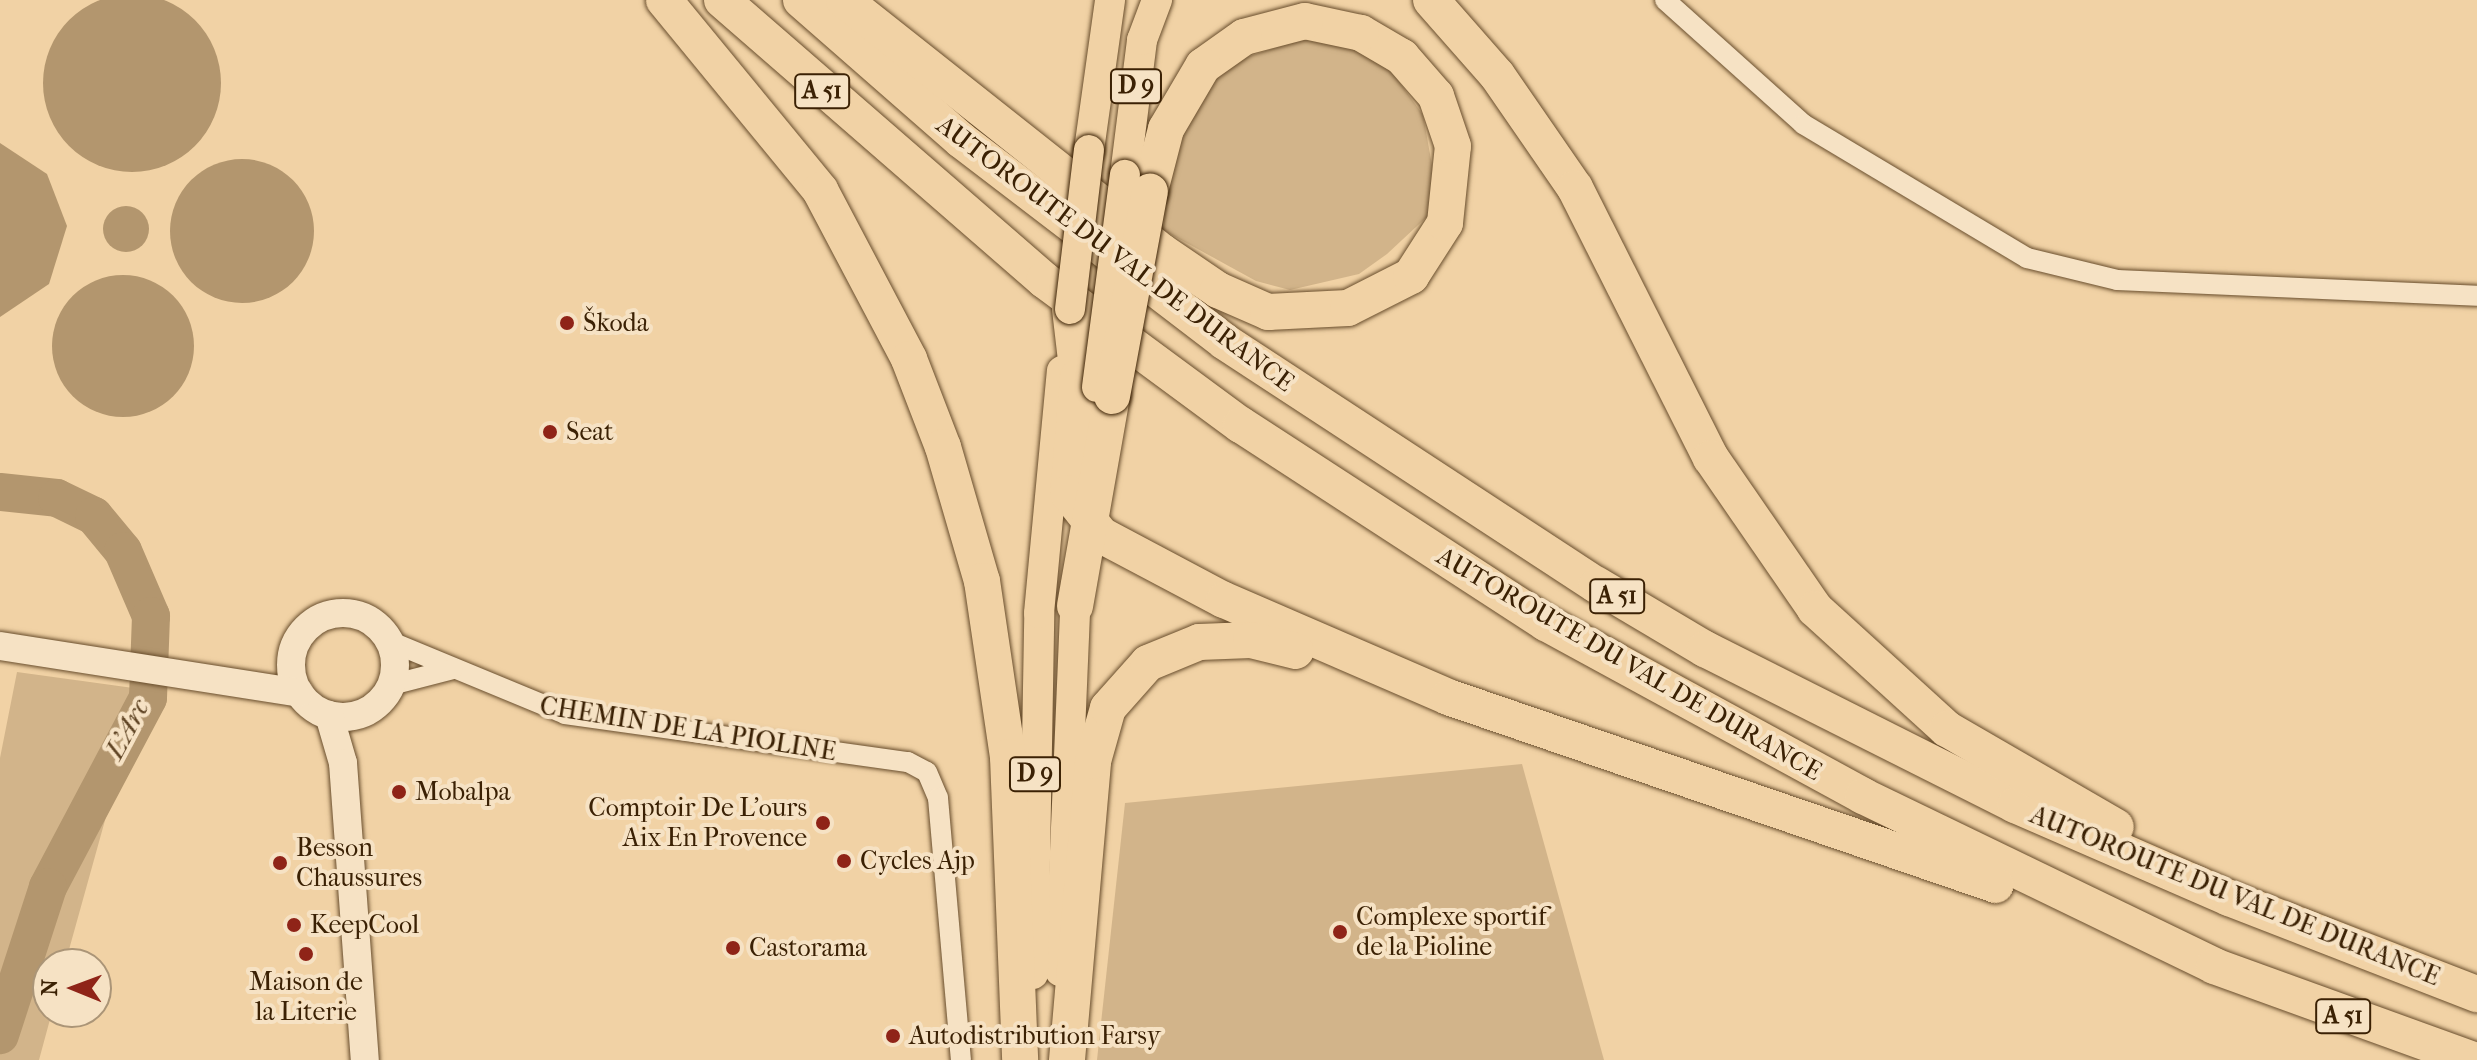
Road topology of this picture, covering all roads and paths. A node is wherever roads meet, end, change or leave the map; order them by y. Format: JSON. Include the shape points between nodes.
{"nodes":[{"id":1,"x":664,"y":0,"type":"edge"},
{"id":2,"x":722,"y":0,"type":"edge"},
{"id":3,"x":801,"y":0,"type":"edge"},
{"id":4,"x":844,"y":0,"type":"edge"},
{"id":5,"x":1110,"y":0,"type":"edge"},
{"id":6,"x":1157,"y":0,"type":"edge"},
{"id":7,"x":1431,"y":0,"type":"edge"},
{"id":8,"x":1665,"y":0,"type":"edge"},
{"id":9,"x":1311,"y":11,"type":"edge"},
{"id":10,"x":1138,"y":183,"type":"junction"},
{"id":11,"x":2477,"y":296,"type":"edge"},
{"id":12,"x":1070,"y":309,"type":"joint"},
{"id":13,"x":1087,"y":382,"type":"junction"},
{"id":14,"x":1084,"y":518,"type":"junction"},
{"id":15,"x":1075,"y":606,"type":"joint"},
{"id":16,"x":389,"y":641,"type":"junction"},
{"id":17,"x":0,"y":646,"type":"edge"},
{"id":18,"x":293,"y":651,"type":"junction"},
{"id":19,"x":453,"y":669,"type":"junction"},
{"id":20,"x":231,"y":677,"type":"junction"},
{"id":21,"x":391,"y":685,"type":"junction"},
{"id":22,"x":299,"y":693,"type":"junction"},
{"id":23,"x":1448,"y":697,"type":"junction"},
{"id":24,"x":366,"y":712,"type":"junction"},
{"id":25,"x":329,"y":715,"type":"junction"},
{"id":26,"x":343,"y":763,"type":"junction"},
{"id":27,"x":2337,"y":942,"type":"junction"},
{"id":28,"x":2214,"y":966,"type":"junction"},
{"id":29,"x":2477,"y":994,"type":"edge"},
{"id":30,"x":365,"y":1060,"type":"edge"},
{"id":31,"x":961,"y":1060,"type":"edge"},
{"id":32,"x":1020,"y":1060,"type":"edge"},
{"id":33,"x":1031,"y":1060,"type":"edge"},
{"id":34,"x":1058,"y":1060,"type":"edge"},
{"id":35,"x":1067,"y":1060,"type":"edge"},
{"id":36,"x":2473,"y":1060,"type":"edge"}],
"edges":[{"from":1,"to":32,"type":"highway","via":[[820,190],[909,359],[943,447],[982,581],[1008,757]]},
{"from":2,"to":28,"type":"highway","name":"AUTOROUTE DU VAL DE DURANCE","number":"A 51","via":[[1000,246],[1241,425],[1420,544],[1768,746]]},
{"from":3,"to":27,"type":"highway","name":"AUTOROUTE DU VAL DE DURANCE","number":"A 51","via":[[961,140],[1156,291],[1494,522],[1705,649],[1909,754],[2123,855]]},
{"from":4,"to":9,"type":"highway","via":[[1162,252],[1244,304],[1288,315],[1365,304],[1411,276],[1445,223],[1453,174],[1450,127],[1427,80],[1376,40]]},
{"from":5,"to":12,"type":"main road","number":"D 9","bridge":true},
{"from":6,"to":10,"type":"main road","number":"D 9","via":[[1142,40]]},
{"from":7,"to":27,"type":"highway","via":[[1497,75],[1575,188],[1747,518],[1854,651],[1989,758]]},
{"from":8,"to":11,"type":"street","via":[[1803,124],[2027,258],[2117,280]]},
{"from":9,"to":10,"type":"highway","via":[[1258,31],[1203,66]]},
{"from":10,"to":13,"type":"highway","bridge":true},
{"from":12,"to":13,"type":"highway"},
{"from":13,"to":14,"type":"highway"},
{"from":13,"to":33,"type":"main road","number":"D 9","via":[[1039,613]]},
{"from":14,"to":15,"type":"highway"},
{"from":14,"to":23,"type":"highway","via":[[1224,600]]},
{"from":15,"to":34,"type":"main road","number":"D 9","via":[[1062,788]]},
{"from":16,"to":18,"type":"main road","via":[[366,618],[333,614],[310,626]]},
{"from":16,"to":19,"type":"street","name":"CHEMIN DE LA PIOLINE"},
{"from":16,"to":21,"type":"main road"},
{"from":17,"to":20,"type":"main road"},
{"from":18,"to":20,"type":"main road"},
{"from":18,"to":22,"type":"main road"},
{"from":19,"to":21,"type":"street"},
{"from":19,"to":31,"type":"street","name":"CHEMIN DE LA PIOLINE","via":[[565,714],[908,762],[927,772],[938,798]]},
{"from":20,"to":22,"type":"main road"},
{"from":21,"to":24,"type":"main road"},
{"from":22,"to":25,"type":"main road"},
{"from":23,"to":28,"type":"highway","via":[[1801,814]]},
{"from":23,"to":35,"type":"highway","via":[[1251,640],[1172,650],[1119,691],[1093,761]]},
{"from":24,"to":25,"type":"main road"},
{"from":24,"to":26,"type":"main road"},
{"from":25,"to":26,"type":"main road"},
{"from":26,"to":30,"type":"main road"},
{"from":27,"to":29,"type":"highway","name":"AUTOROUTE DU VAL DE DURANCE","number":"A 51"},
{"from":28,"to":36,"type":"highway","name":"AUTOROUTE DU VAL DE DURANCE","number":"A 51"}]}
